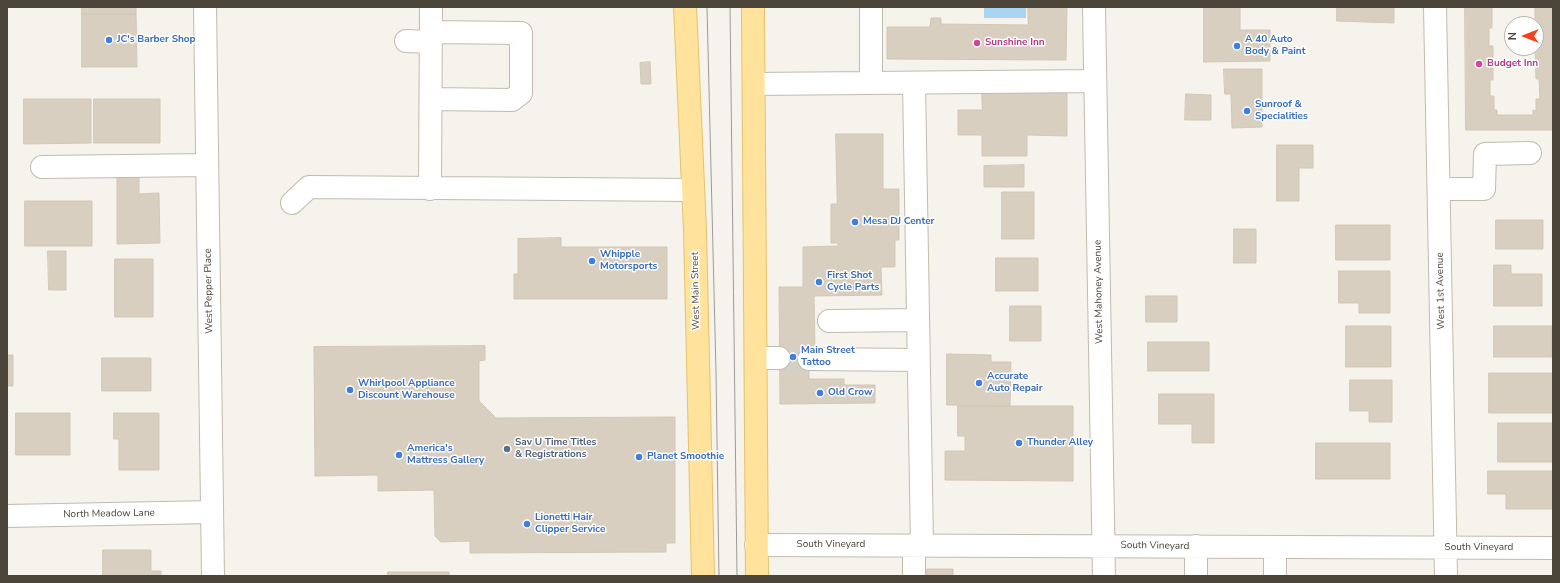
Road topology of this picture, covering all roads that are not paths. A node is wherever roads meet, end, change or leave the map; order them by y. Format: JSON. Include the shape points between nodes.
{"nodes":[{"id":1,"x":205,"y":7,"type":"edge"},
{"id":2,"x":431,"y":7,"type":"edge"},
{"id":3,"x":685,"y":7,"type":"edge"},
{"id":4,"x":753,"y":7,"type":"edge"},
{"id":5,"x":871,"y":7,"type":"edge"},
{"id":6,"x":1094,"y":7,"type":"edge"},
{"id":7,"x":1435,"y":7,"type":"edge"},
{"id":8,"x":431,"y":37,"type":"junction"},
{"id":9,"x":406,"y":42,"type":"dead end"},
{"id":10,"x":1095,"y":81,"type":"junction"},
{"id":11,"x":871,"y":83,"type":"junction"},
{"id":12,"x":914,"y":83,"type":"junction"},
{"id":13,"x":754,"y":84,"type":"junction"},
{"id":14,"x":431,"y":99,"type":"junction"},
{"id":15,"x":1530,"y":153,"type":"dead end"},
{"id":16,"x":206,"y":164,"type":"junction"},
{"id":17,"x":42,"y":166,"type":"dead end"},
{"id":18,"x":430,"y":189,"type":"junction"},
{"id":19,"x":1439,"y":189,"type":"junction"},
{"id":20,"x":693,"y":190,"type":"junction"},
{"id":21,"x":292,"y":203,"type":"dead end"},
{"id":22,"x":918,"y":320,"type":"junction"},
{"id":23,"x":829,"y":321,"type":"dead end"},
{"id":24,"x":756,"y":358,"type":"junction"},
{"id":25,"x":779,"y":358,"type":"tunnel mouth"},
{"id":26,"x":809,"y":359,"type":"tunnel mouth"},
{"id":27,"x":918,"y":360,"type":"junction"},
{"id":28,"x":212,"y":512,"type":"junction"},
{"id":29,"x":7,"y":516,"type":"edge"},
{"id":30,"x":756,"y":545,"type":"junction"},
{"id":31,"x":1104,"y":545,"type":"junction"},
{"id":32,"x":918,"y":546,"type":"junction"},
{"id":33,"x":1196,"y":546,"type":"junction"},
{"id":34,"x":1275,"y":548,"type":"junction"},
{"id":35,"x":1446,"y":548,"type":"junction"},
{"id":36,"x":1553,"y":548,"type":"edge"},
{"id":37,"x":213,"y":576,"type":"edge"},
{"id":38,"x":703,"y":576,"type":"edge"},
{"id":39,"x":757,"y":576,"type":"edge"},
{"id":40,"x":914,"y":576,"type":"edge"},
{"id":41,"x":1104,"y":576,"type":"edge"},
{"id":42,"x":1196,"y":576,"type":"edge"},
{"id":43,"x":1275,"y":576,"type":"edge"},
{"id":44,"x":1446,"y":576,"type":"edge"}],
"edges":[{"from":1,"to":16,"type":"street","name":"West Pepper Place"},
{"from":2,"to":8,"type":"street"},
{"from":3,"to":20,"type":"main road","name":"West Main Street"},
{"from":4,"to":13,"type":"main road"},
{"from":5,"to":11,"type":"street"},
{"from":6,"to":10,"type":"street","name":"West Mahoney Avenue"},
{"from":7,"to":19,"type":"street","name":"West 1st Avenue"},
{"from":8,"to":9,"type":"street"},
{"from":8,"to":14,"type":"street"},
{"from":8,"to":14,"type":"street","via":[[521,33],[521,93],[512,100]]},
{"from":10,"to":12,"type":"street"},
{"from":10,"to":31,"type":"street","name":"West Mahoney Avenue"},
{"from":11,"to":12,"type":"street"},
{"from":11,"to":13,"type":"street"},
{"from":12,"to":22,"type":"street"},
{"from":13,"to":24,"type":"main road"},
{"from":14,"to":18,"type":"street"},
{"from":15,"to":19,"type":"street","via":[[1485,154],[1484,189]]},
{"from":16,"to":17,"type":"street"},
{"from":16,"to":28,"type":"street","name":"West Pepper Place"},
{"from":18,"to":20,"type":"street"},
{"from":18,"to":21,"type":"street","via":[[309,187]]},
{"from":19,"to":35,"type":"street","name":"West 1st Avenue"},
{"from":20,"to":38,"type":"main road","name":"West Main Street"},
{"from":22,"to":23,"type":"street"},
{"from":22,"to":27,"type":"street"},
{"from":24,"to":25,"type":"street"},
{"from":24,"to":30,"type":"main road"},
{"from":26,"to":27,"type":"street"},
{"from":27,"to":32,"type":"street"},
{"from":28,"to":29,"type":"street","name":"North Meadow Lane"},
{"from":28,"to":37,"type":"street","name":"West Pepper Place"},
{"from":30,"to":32,"type":"street","name":"South Vineyard"},
{"from":30,"to":39,"type":"main road"},
{"from":31,"to":32,"type":"street","name":"South Vineyard"},
{"from":31,"to":33,"type":"street","name":"South Vineyard"},
{"from":31,"to":41,"type":"street","name":"West Mahoney Avenue"},
{"from":32,"to":40,"type":"street"},
{"from":33,"to":34,"type":"street","name":"South Vineyard"},
{"from":33,"to":42,"type":"street"},
{"from":34,"to":35,"type":"street","name":"South Vineyard"},
{"from":34,"to":43,"type":"street"},
{"from":35,"to":36,"type":"street","name":"South Vineyard"},
{"from":35,"to":44,"type":"street","name":"West 1st Avenue"}]}
